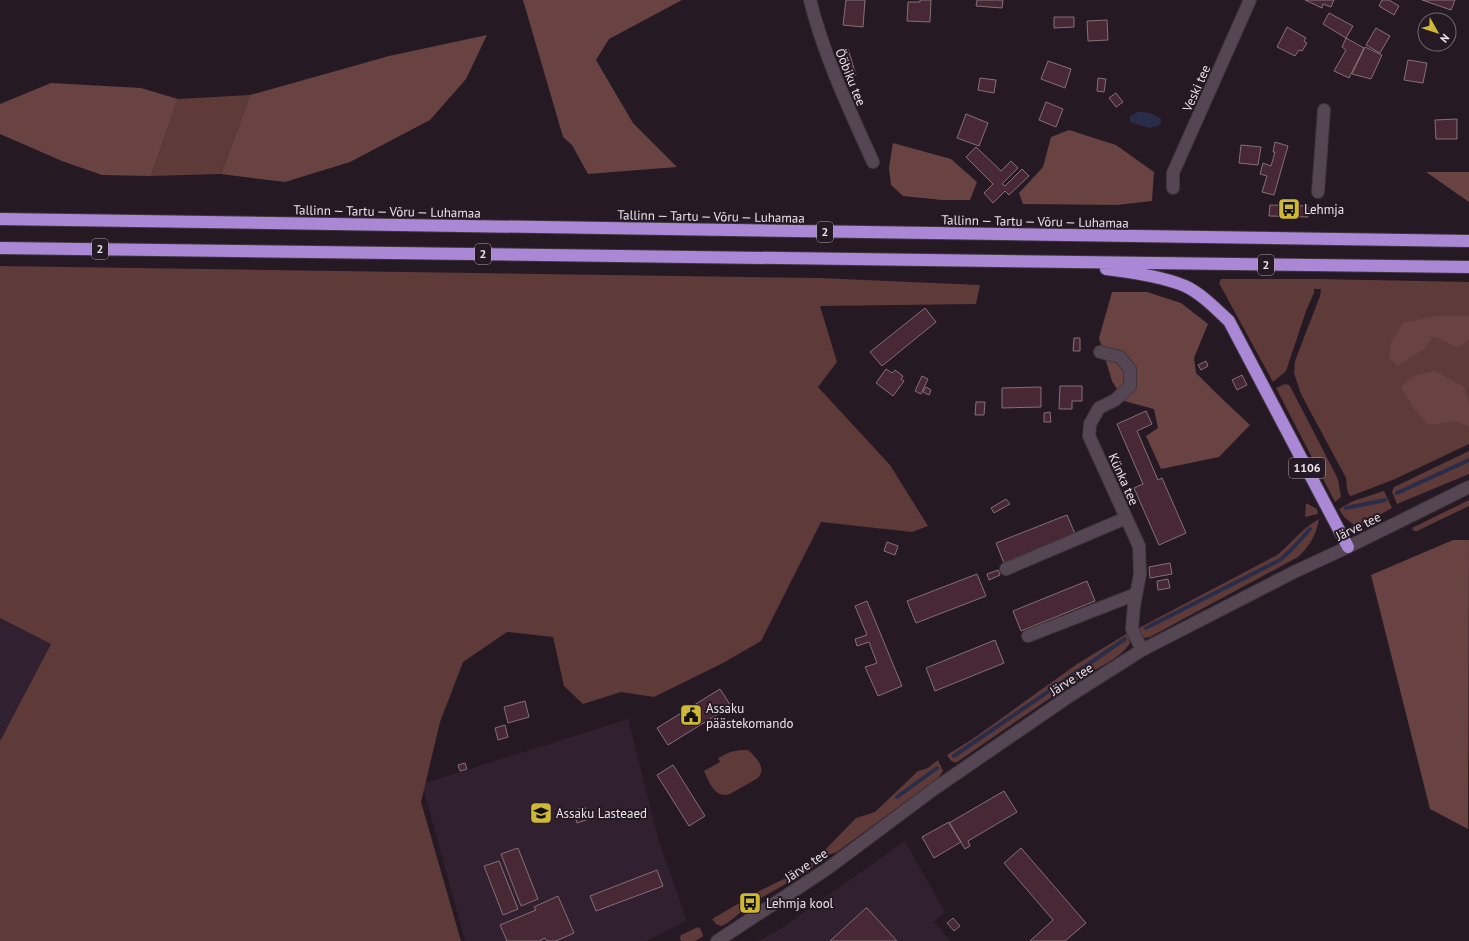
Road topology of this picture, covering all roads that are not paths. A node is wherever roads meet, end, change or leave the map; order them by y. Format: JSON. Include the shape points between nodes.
{"nodes":[{"id":1,"x":810,"y":0,"type":"edge"},
{"id":2,"x":1250,"y":0,"type":"edge"},
{"id":3,"x":1324,"y":110,"type":"dead end"},
{"id":4,"x":872,"y":162,"type":"dead end"},
{"id":5,"x":1173,"y":188,"type":"dead end"},
{"id":6,"x":1318,"y":192,"type":"dead end"},
{"id":7,"x":0,"y":219,"type":"edge"},
{"id":8,"x":1469,"y":241,"type":"edge"},
{"id":9,"x":0,"y":248,"type":"edge"},
{"id":10,"x":1063,"y":262,"type":"junction"},
{"id":11,"x":1469,"y":268,"type":"edge"},
{"id":12,"x":1100,"y":352,"type":"dead end"},
{"id":13,"x":1469,"y":486,"type":"edge"},
{"id":14,"x":1126,"y":518,"type":"junction"},
{"id":15,"x":1348,"y":547,"type":"junction"},
{"id":16,"x":1006,"y":569,"type":"dead end"},
{"id":17,"x":1136,"y":594,"type":"junction"},
{"id":18,"x":1028,"y":636,"type":"dead end"},
{"id":19,"x":1142,"y":650,"type":"junction"},
{"id":20,"x":717,"y":941,"type":"edge"}],
"edges":[{"from":1,"to":4,"type":"street","name":"Ööbiku tee","via":[[832,68]]},
{"from":2,"to":5,"type":"street","name":"Veski tee","via":[[1174,173]]},
{"from":3,"to":6,"type":"street"},
{"from":7,"to":8,"type":"highway","name":"Tallinn — Tartu — Võru — Luhamaa","number":"2"},
{"from":9,"to":10,"type":"highway","number":"2"},
{"from":10,"to":11,"type":"highway","number":"2"},
{"from":10,"to":15,"type":"highway","number":"1106","via":[[1158,277],[1186,287],[1208,301],[1229,321]]},
{"from":12,"to":14,"type":"street","name":"Künka tee","via":[[1120,357],[1130,369],[1130,386],[1115,400],[1099,408],[1090,424],[1089,436]]},
{"from":13,"to":15,"type":"street","name":"Järve tee"},
{"from":14,"to":16,"type":"street"},
{"from":14,"to":17,"type":"street","name":"Künka tee","via":[[1139,546],[1140,574]]},
{"from":15,"to":19,"type":"street","name":"Järve tee"},
{"from":17,"to":18,"type":"street"},
{"from":17,"to":19,"type":"street","name":"Künka tee","via":[[1132,629]]},
{"from":19,"to":20,"type":"street","name":"Järve tee","via":[[1068,696],[934,789],[827,869]]}]}
